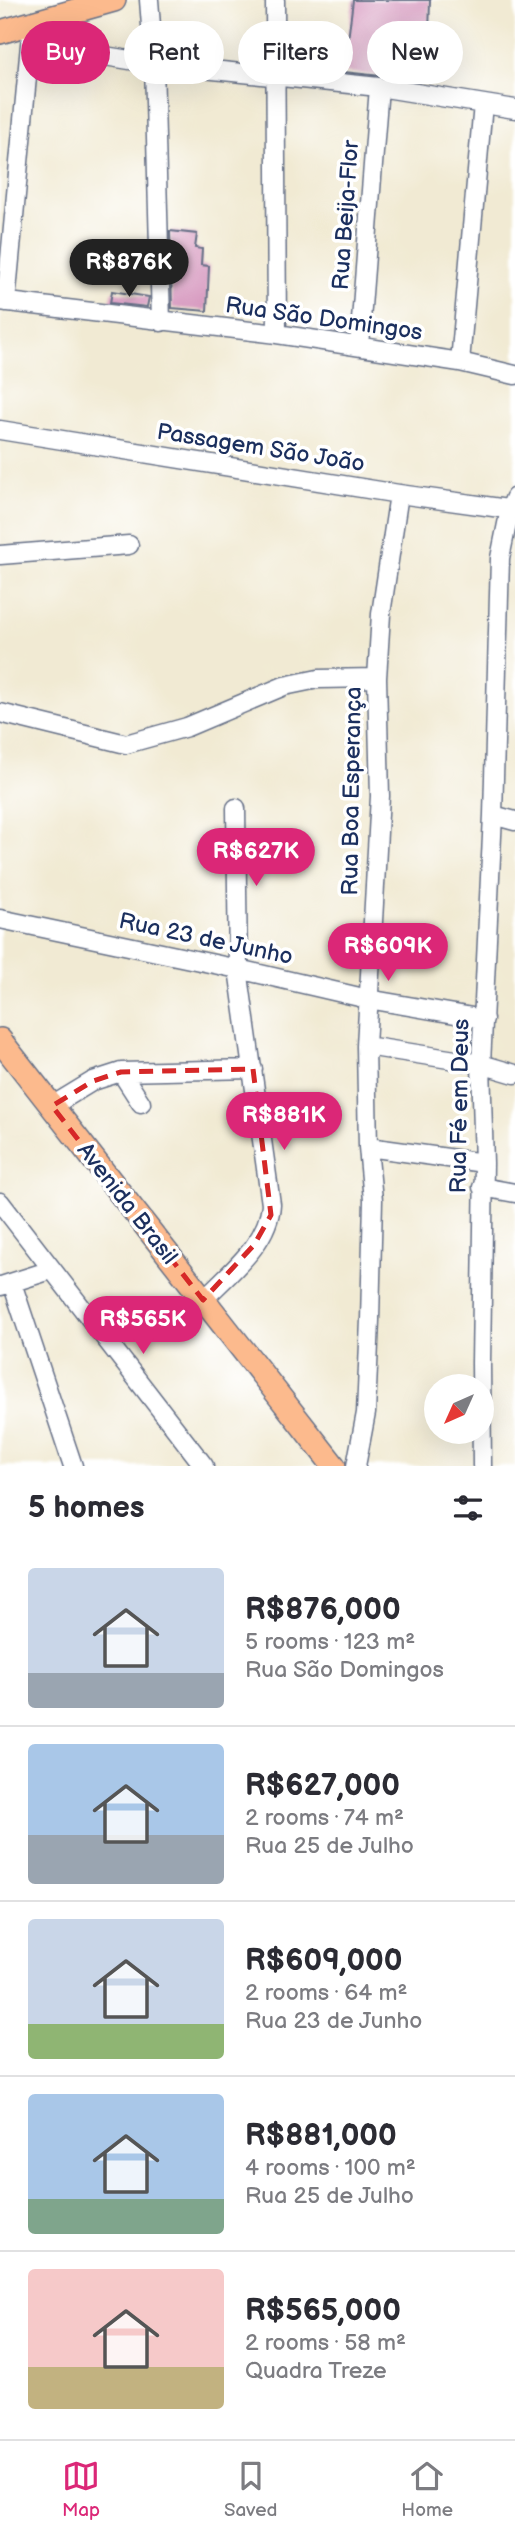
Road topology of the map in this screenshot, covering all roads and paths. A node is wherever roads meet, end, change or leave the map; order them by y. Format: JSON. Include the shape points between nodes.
{"nodes":[{"id":1,"x":114,"y":0,"type":"edge"},
{"id":2,"x":149,"y":0,"type":"edge"},
{"id":3,"x":275,"y":0,"type":"edge"},
{"id":4,"x":63,"y":21,"type":"edge"},
{"id":5,"x":151,"y":21,"type":"edge"},
{"id":6,"x":275,"y":21,"type":"edge"},
{"id":7,"x":0,"y":32,"type":"edge"},
{"id":8,"x":21,"y":33,"type":"edge"},
{"id":9,"x":26,"y":84,"type":"edge"},
{"id":10,"x":155,"y":84,"type":"edge"},
{"id":11,"x":275,"y":84,"type":"edge"},
{"id":12,"x":351,"y":84,"type":"edge"},
{"id":13,"x":379,"y":87,"type":"junction"},
{"id":14,"x":483,"y":104,"type":"junction"},
{"id":15,"x":515,"y":109,"type":"edge"},
{"id":16,"x":3,"y":302,"type":"edge"},
{"id":17,"x":161,"y":322,"type":"junction"},
{"id":18,"x":277,"y":334,"type":"junction"},
{"id":19,"x":359,"y":346,"type":"junction"},
{"id":20,"x":460,"y":362,"type":"junction"},
{"id":21,"x":515,"y":375,"type":"edge"},
{"id":22,"x":0,"y":430,"type":"edge"},
{"id":23,"x":399,"y":494,"type":"junction"},
{"id":24,"x":513,"y":505,"type":"edge"},
{"id":25,"x":129,"y":545,"type":"dead end"},
{"id":26,"x":0,"y":555,"type":"edge"},
{"id":27,"x":377,"y":678,"type":"junction"},
{"id":28,"x":0,"y":713,"type":"edge"},
{"id":29,"x":236,"y":808,"type":"dead end"},
{"id":30,"x":493,"y":815,"type":"junction"},
{"id":31,"x":515,"y":821,"type":"edge"},
{"id":32,"x":0,"y":919,"type":"edge"},
{"id":33,"x":238,"y":969,"type":"junction"},
{"id":34,"x":368,"y":999,"type":"junction"},
{"id":35,"x":484,"y":1019,"type":"junction"},
{"id":36,"x":0,"y":1040,"type":"edge"},
{"id":37,"x":366,"y":1046,"type":"junction"},
{"id":38,"x":481,"y":1064,"type":"junction"},
{"id":39,"x":253,"y":1069,"type":"junction"},
{"id":40,"x":121,"y":1072,"type":"junction"},
{"id":41,"x":515,"y":1074,"type":"edge"},
{"id":42,"x":141,"y":1103,"type":"dead end"},
{"id":43,"x":52,"y":1106,"type":"junction"},
{"id":44,"x":368,"y":1147,"type":"junction"},
{"id":45,"x":484,"y":1163,"type":"junction"},
{"id":46,"x":482,"y":1187,"type":"junction"},
{"id":47,"x":515,"y":1193,"type":"edge"},
{"id":48,"x":0,"y":1202,"type":"edge"},
{"id":49,"x":51,"y":1270,"type":"junction"},
{"id":50,"x":6,"y":1285,"type":"edge"},
{"id":51,"x":204,"y":1300,"type":"junction"},
{"id":52,"x":73,"y":1466,"type":"edge"},
{"id":53,"x":204,"y":1466,"type":"edge"},
{"id":54,"x":334,"y":1466,"type":"edge"},
{"id":55,"x":356,"y":1466,"type":"edge"},
{"id":56,"x":482,"y":1466,"type":"edge"}],
"edges":[{"from":1,"to":4,"type":"main road"},
{"from":2,"to":5,"type":"street"},
{"from":3,"to":6,"type":"street"},
{"from":7,"to":8,"type":"main road"},
{"from":9,"to":16,"type":"street"},
{"from":10,"to":17,"type":"street"},
{"from":11,"to":18,"type":"street"},
{"from":12,"to":13,"type":"street"},
{"from":13,"to":14,"type":"street"},
{"from":13,"to":19,"type":"street","name":"Rua Beija-Flor"},
{"from":14,"to":15,"type":"street"},
{"from":14,"to":20,"type":"street"},
{"from":16,"to":17,"type":"street","name":"Rua São Domingos"},
{"from":17,"to":18,"type":"street","name":"Rua São Domingos"},
{"from":18,"to":19,"type":"street","name":"Rua São Domingos"},
{"from":19,"to":20,"type":"street","name":"Rua São Domingos"},
{"from":20,"to":21,"type":"street","name":"Rua São Domingos"},
{"from":22,"to":23,"type":"street","name":"Passagem São João"},
{"from":23,"to":24,"type":"street","name":"Passagem São João"},
{"from":23,"to":27,"type":"street","name":"Rua Boa Esperança","via":[[381,614]]},
{"from":24,"to":30,"type":"street","name":"Rua Fé em Deus","via":[[500,558]]},
{"from":25,"to":26,"type":"street"},
{"from":27,"to":28,"type":"street","via":[[318,679],[284,686],[187,727],[125,744]]},
{"from":27,"to":34,"type":"street","name":"Rua Boa Esperança","via":[[380,796]]},
{"from":29,"to":33,"type":"street","via":[[243,829]]},
{"from":30,"to":31,"type":"street"},
{"from":30,"to":35,"type":"street","name":"Rua Fé em Deus"},
{"from":32,"to":33,"type":"street","name":"Rua 23 de Junho"},
{"from":33,"to":34,"type":"street","name":"Rua 23 de Junho"},
{"from":33,"to":39,"type":"street"},
{"from":34,"to":35,"type":"street","name":"Rua 23 de Junho"},
{"from":34,"to":37,"type":"street","name":"Rua Boa Esperança"},
{"from":35,"to":38,"type":"street","name":"Rua Fé em Deus"},
{"from":36,"to":43,"type":"main road","name":"Avenida Brasil"},
{"from":37,"to":38,"type":"street"},
{"from":37,"to":44,"type":"street","name":"Rua Boa Esperança"},
{"from":38,"to":41,"type":"street"},
{"from":38,"to":45,"type":"street","name":"Rua Fé em Deus"},
{"from":39,"to":40,"type":"street"},
{"from":39,"to":51,"type":"street","via":[[271,1215],[254,1245]]},
{"from":40,"to":42,"type":"street"},
{"from":40,"to":43,"type":"street","via":[[93,1081]]},
{"from":43,"to":51,"type":"main road","name":"Avenida Brasil"},
{"from":44,"to":45,"type":"street"},
{"from":44,"to":55,"type":"street","name":"Rua Boa Esperança","via":[[373,1200],[368,1382]]},
{"from":45,"to":46,"type":"street","name":"Rua Fé em Deus"},
{"from":46,"to":47,"type":"street"},
{"from":46,"to":56,"type":"street","name":"Rua Fé em Deus"},
{"from":48,"to":49,"type":"street"},
{"from":49,"to":50,"type":"street"},
{"from":49,"to":53,"type":"street"},
{"from":50,"to":52,"type":"street"},
{"from":51,"to":54,"type":"main road","name":"Avenida Brasil"}]}
